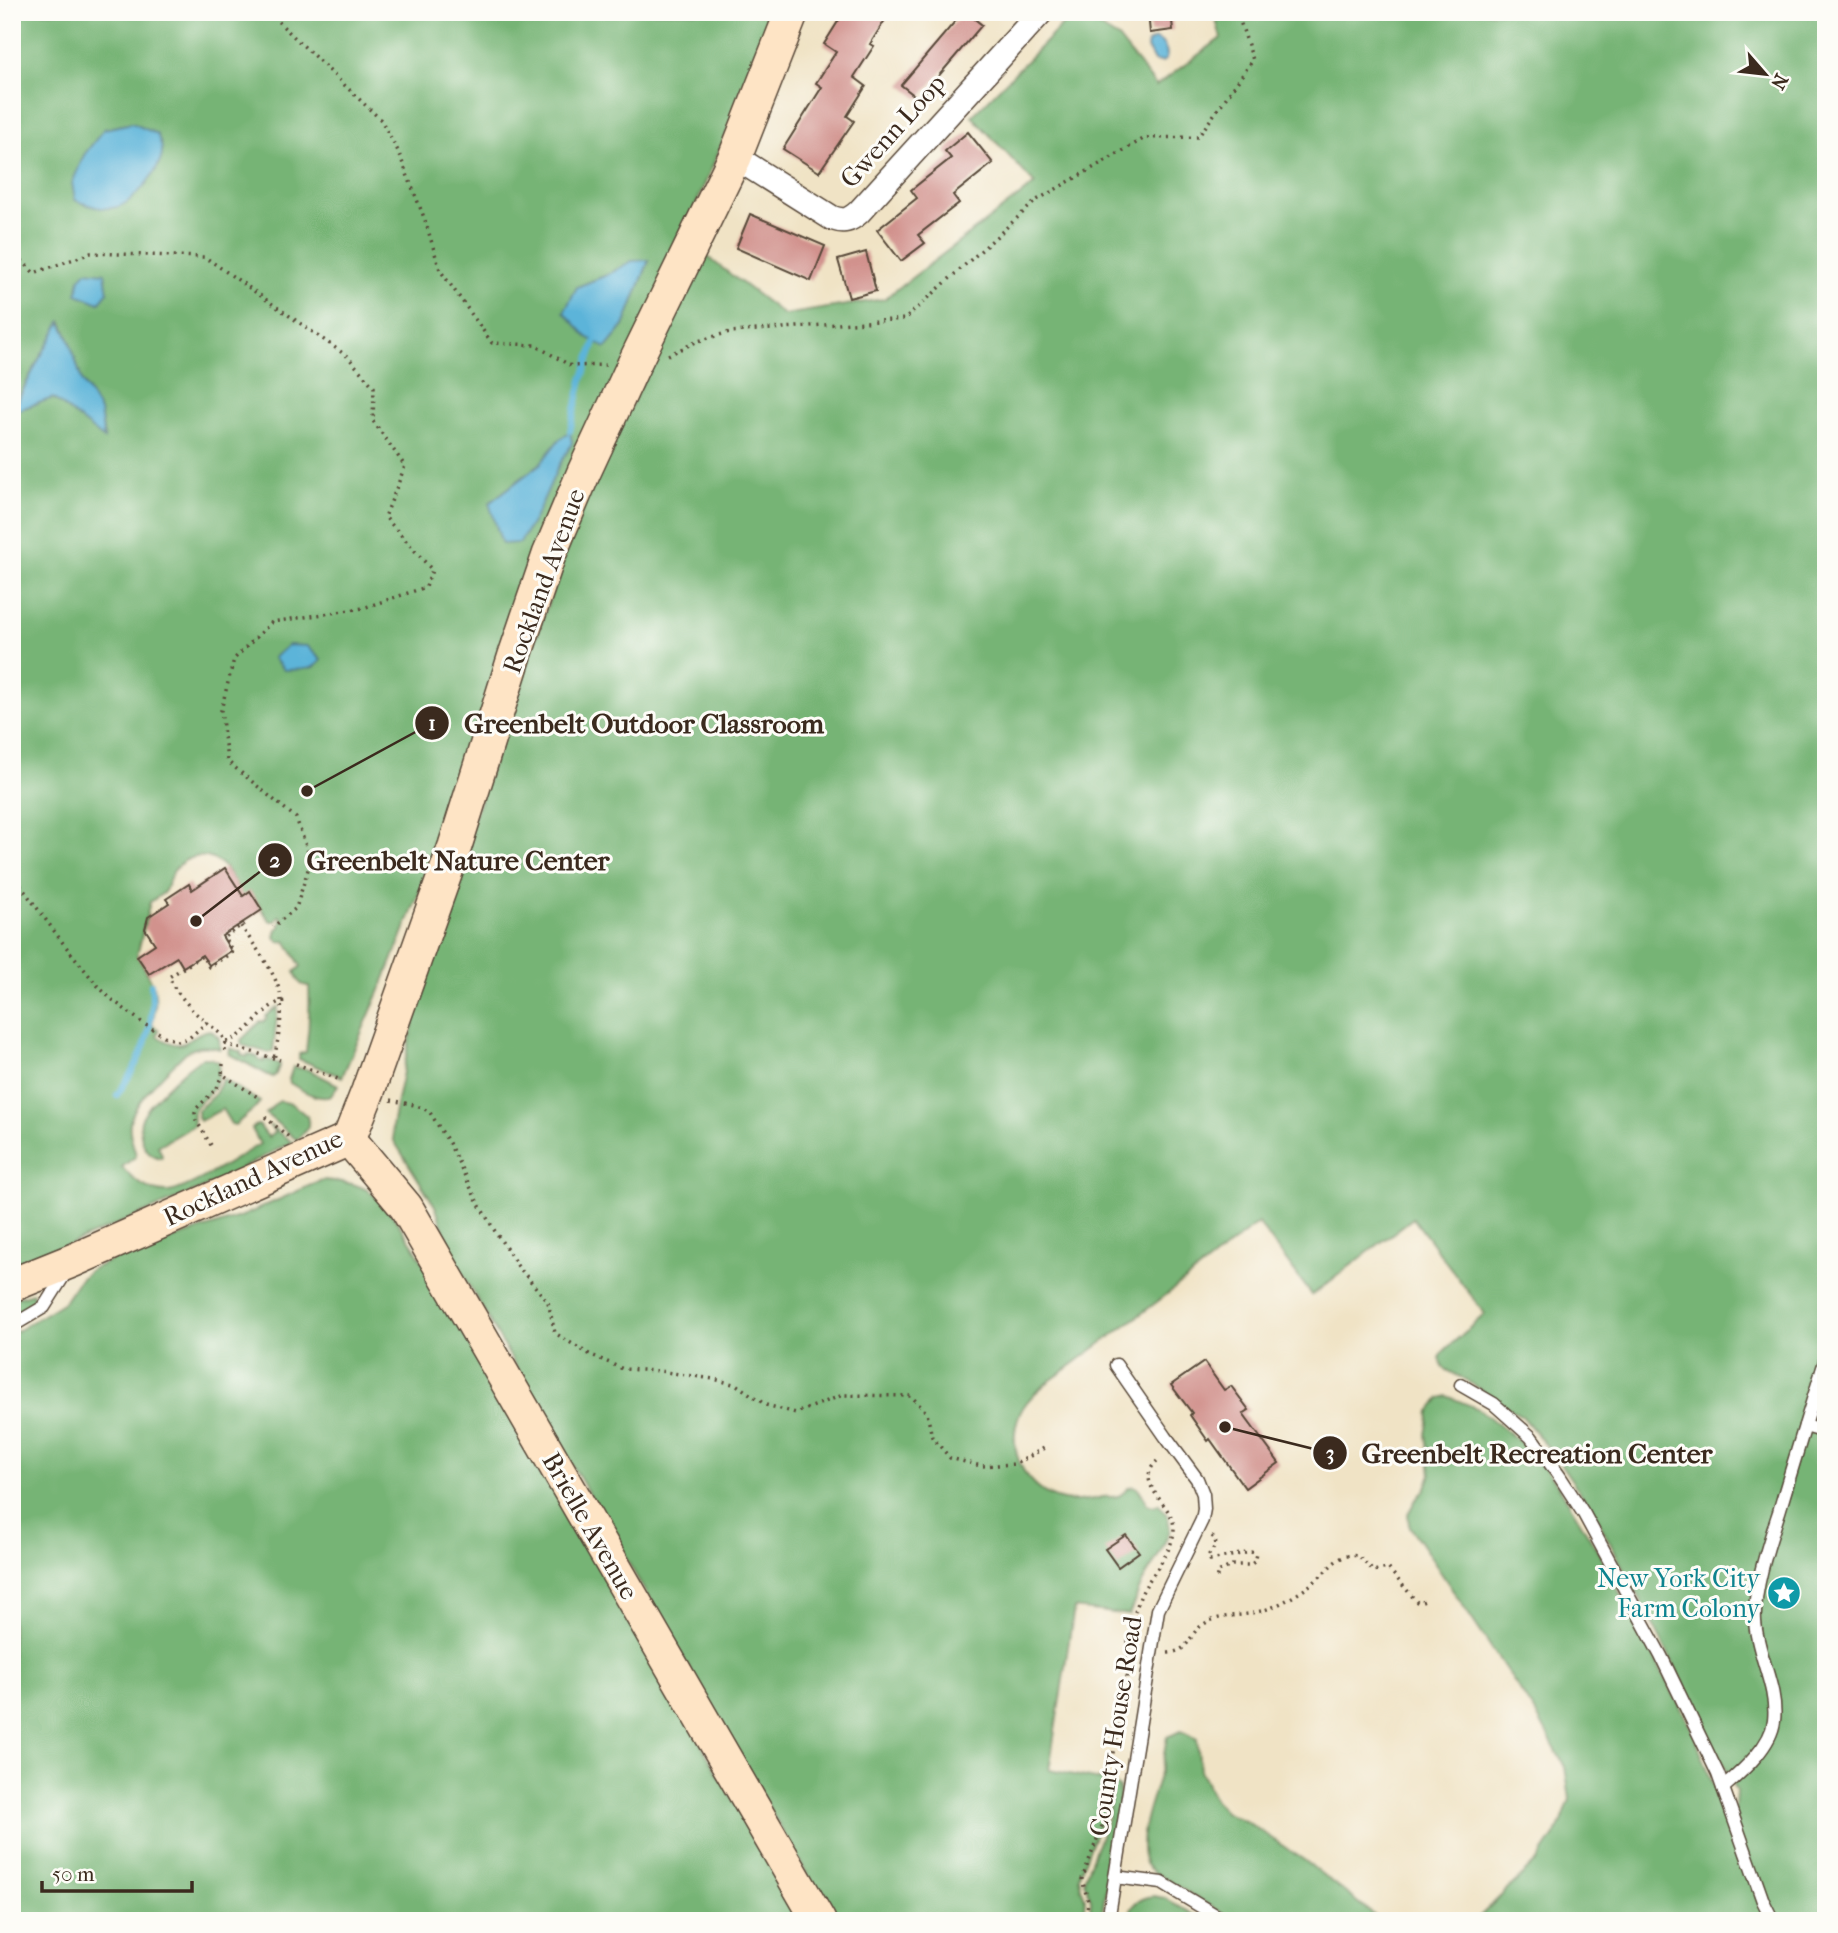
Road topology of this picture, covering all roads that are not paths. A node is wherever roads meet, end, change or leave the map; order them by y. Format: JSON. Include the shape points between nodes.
{"nodes":[{"id":1,"x":792,"y":12,"type":"edge"},
{"id":2,"x":1041,"y":12,"type":"edge"},
{"id":3,"x":735,"y":157,"type":"junction"},
{"id":4,"x":349,"y":1139,"type":"junction"},
{"id":5,"x":74,"y":1260,"type":"junction"},
{"id":6,"x":12,"y":1285,"type":"edge"},
{"id":7,"x":12,"y":1326,"type":"edge"},
{"id":8,"x":1826,"y":1358,"type":"edge"},
{"id":9,"x":1116,"y":1365,"type":"dead end"},
{"id":10,"x":1461,"y":1385,"type":"dead end"},
{"id":11,"x":1805,"y":1426,"type":"junction"},
{"id":12,"x":1826,"y":1432,"type":"edge"},
{"id":13,"x":1723,"y":1788,"type":"junction"},
{"id":14,"x":1115,"y":1877,"type":"junction"},
{"id":15,"x":820,"y":1921,"type":"edge"},
{"id":16,"x":1108,"y":1921,"type":"edge"},
{"id":17,"x":1225,"y":1921,"type":"edge"},
{"id":18,"x":1773,"y":1921,"type":"edge"}],
"edges":[{"from":1,"to":3,"type":"street","name":"Rockland Avenue"},
{"from":2,"to":3,"type":"street","name":"Gwenn Loop","via":[[850,220],[832,218]]},
{"from":3,"to":4,"type":"street","name":"Rockland Avenue","via":[[606,424],[549,555],[455,846]]},
{"from":4,"to":5,"type":"street","name":"Rockland Avenue"},
{"from":4,"to":15,"type":"street","name":"Brielle Avenue","via":[[405,1207]]},
{"from":5,"to":6,"type":"street","name":"Rockland Avenue"},
{"from":5,"to":7,"type":"lane","via":[[44,1307]]},
{"from":8,"to":11,"type":"lane"},
{"from":9,"to":14,"type":"lane","name":"County House Road","via":[[1197,1479],[1204,1509],[1158,1610]]},
{"from":10,"to":13,"type":"lane","via":[[1494,1405],[1531,1437],[1560,1477],[1661,1656]]},
{"from":11,"to":12,"type":"lane"},
{"from":11,"to":13,"type":"lane","via":[[1770,1541],[1754,1620],[1772,1691],[1774,1723],[1756,1757]]},
{"from":13,"to":18,"type":"lane"},
{"from":14,"to":16,"type":"lane","name":"County House Road"},
{"from":14,"to":17,"type":"lane","via":[[1162,1883]]}]}
